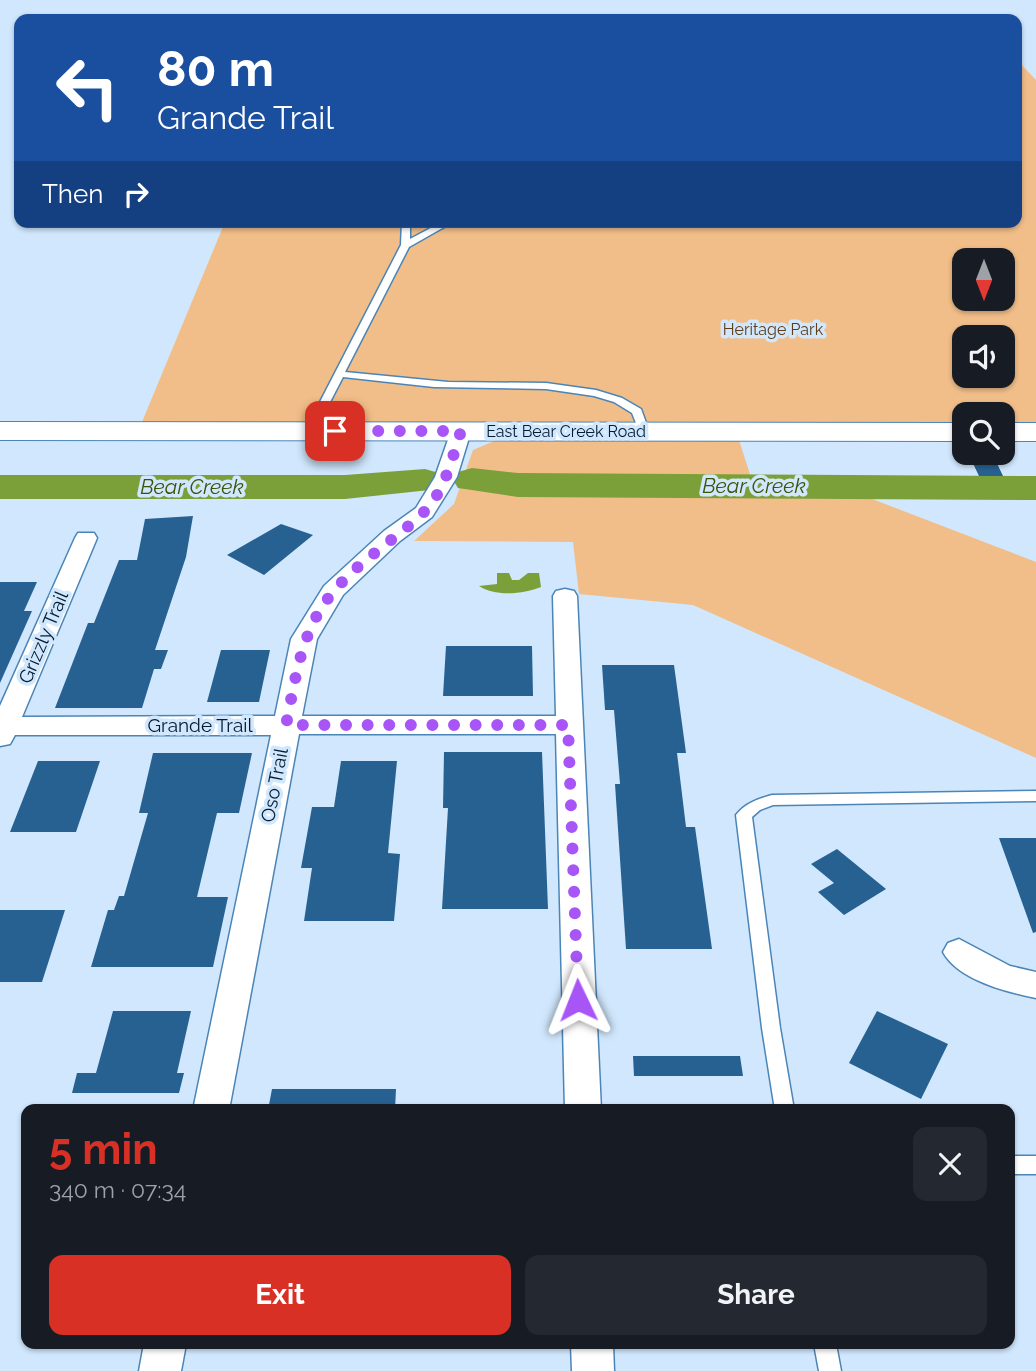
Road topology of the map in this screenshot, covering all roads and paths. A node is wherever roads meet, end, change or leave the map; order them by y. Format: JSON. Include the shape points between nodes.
{"nodes":[{"id":1,"x":406,"y":228,"type":"edge"},
{"id":2,"x":438,"y":228,"type":"edge"},
{"id":3,"x":405,"y":245,"type":"junction"},
{"id":4,"x":340,"y":374,"type":"junction"},
{"id":5,"x":0,"y":431,"type":"edge"},
{"id":6,"x":310,"y":431,"type":"junction"},
{"id":7,"x":461,"y":431,"type":"junction"},
{"id":8,"x":644,"y":431,"type":"junction"},
{"id":9,"x":952,"y":432,"type":"edge"},
{"id":10,"x":1015,"y":432,"type":"edge"},
{"id":11,"x":1036,"y":432,"type":"edge"},
{"id":12,"x":86,"y":538,"type":"dead end"},
{"id":13,"x":565,"y":596,"type":"dead end"},
{"id":14,"x":286,"y":725,"type":"junction"},
{"id":15,"x":568,"y":725,"type":"junction"},
{"id":16,"x":2,"y":730,"type":"edge"},
{"id":17,"x":1036,"y":796,"type":"edge"},
{"id":18,"x":959,"y":952,"type":"dead end"},
{"id":19,"x":1036,"y":985,"type":"edge"},
{"id":20,"x":212,"y":1104,"type":"edge"},
{"id":21,"x":583,"y":1104,"type":"edge"},
{"id":22,"x":784,"y":1104,"type":"edge"},
{"id":23,"x":1015,"y":1165,"type":"edge"},
{"id":24,"x":1036,"y":1165,"type":"edge"},
{"id":25,"x":164,"y":1349,"type":"edge"},
{"id":26,"x":592,"y":1349,"type":"edge"},
{"id":27,"x":826,"y":1349,"type":"edge"},
{"id":28,"x":160,"y":1371,"type":"edge"},
{"id":29,"x":593,"y":1371,"type":"edge"},
{"id":30,"x":830,"y":1371,"type":"edge"}],
"edges":[{"from":1,"to":3,"type":"lane"},
{"from":2,"to":3,"type":"lane"},
{"from":3,"to":4,"type":"lane"},
{"from":4,"to":6,"type":"lane"},
{"from":4,"to":8,"type":"lane","via":[[600,392],[637,411]]},
{"from":5,"to":6,"type":"main road","name":"East Bear Creek Road"},
{"from":6,"to":7,"type":"main road","name":"East Bear Creek Road"},
{"from":7,"to":8,"type":"main road","name":"East Bear Creek Road"},
{"from":7,"to":14,"type":"street","name":"Oso Trail","via":[[446,477],[424,512],[333,591],[304,639]]},
{"from":8,"to":9,"type":"main road","name":"East Bear Creek Road"},
{"from":10,"to":11,"type":"main road"},
{"from":12,"to":16,"type":"street","name":"Grizzly Trail"},
{"from":13,"to":15,"type":"street"},
{"from":14,"to":15,"type":"street","name":"Grande Trail"},
{"from":14,"to":16,"type":"street","name":"Grande Trail"},
{"from":14,"to":20,"type":"street","name":"Oso Trail"},
{"from":15,"to":21,"type":"street"},
{"from":17,"to":22,"type":"lane","via":[[772,800],[744,815]]},
{"from":18,"to":19,"type":"street","via":[[1002,978]]},
{"from":23,"to":24,"type":"lane"},
{"from":25,"to":28,"type":"street"},
{"from":26,"to":29,"type":"street"},
{"from":27,"to":30,"type":"lane"}]}
